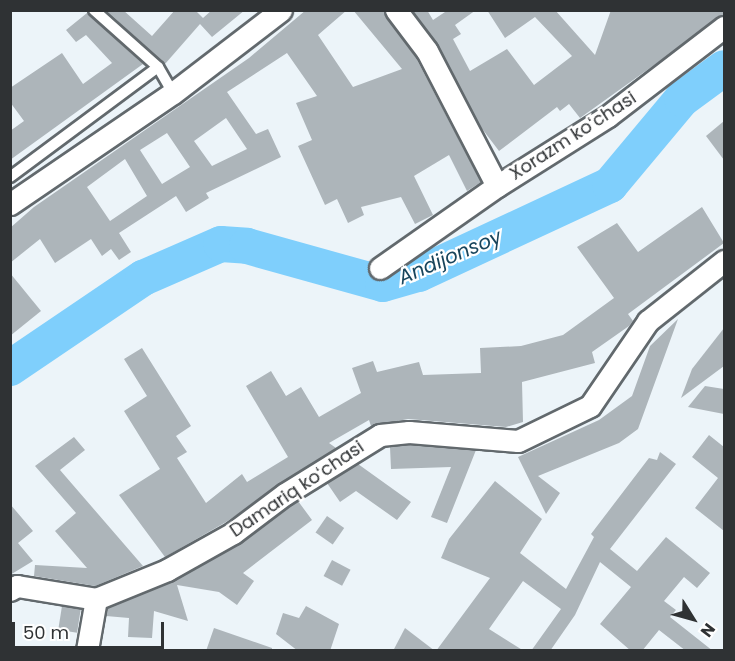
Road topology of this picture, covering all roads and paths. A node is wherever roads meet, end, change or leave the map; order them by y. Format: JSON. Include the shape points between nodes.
{"nodes":[{"id":1,"x":94,"y":10,"type":"edge"},
{"id":2,"x":281,"y":10,"type":"edge"},
{"id":3,"x":396,"y":10,"type":"edge"},
{"id":4,"x":724,"y":27,"type":"edge"},
{"id":5,"x":158,"y":67,"type":"junction"},
{"id":6,"x":173,"y":93,"type":"junction"},
{"id":7,"x":10,"y":177,"type":"edge"},
{"id":8,"x":497,"y":186,"type":"junction"},
{"id":9,"x":10,"y":204,"type":"edge"},
{"id":10,"x":724,"y":261,"type":"edge"},
{"id":11,"x":380,"y":268,"type":"dead end"},
{"id":12,"x":10,"y":590,"type":"edge"},
{"id":13,"x":96,"y":599,"type":"junction"},
{"id":14,"x":87,"y":651,"type":"edge"}],
"edges":[{"from":1,"to":5,"type":"lane"},
{"from":2,"to":6,"type":"street"},
{"from":3,"to":8,"type":"street","name":"Xorazm koʻchasi","via":[[427,51]]},
{"from":4,"to":8,"type":"street","name":"Xorazm koʻchasi","via":[[608,116]]},
{"from":5,"to":6,"type":"lane"},
{"from":5,"to":7,"type":"lane"},
{"from":6,"to":9,"type":"street"},
{"from":8,"to":11,"type":"street"},
{"from":10,"to":13,"type":"street","name":"Damariq koʻchasi","via":[[648,321],[590,406],[518,441],[409,432],[380,435],[285,494],[233,533],[167,570]]},
{"from":12,"to":13,"type":"street","via":[[17,586]]},
{"from":13,"to":14,"type":"street"}]}
